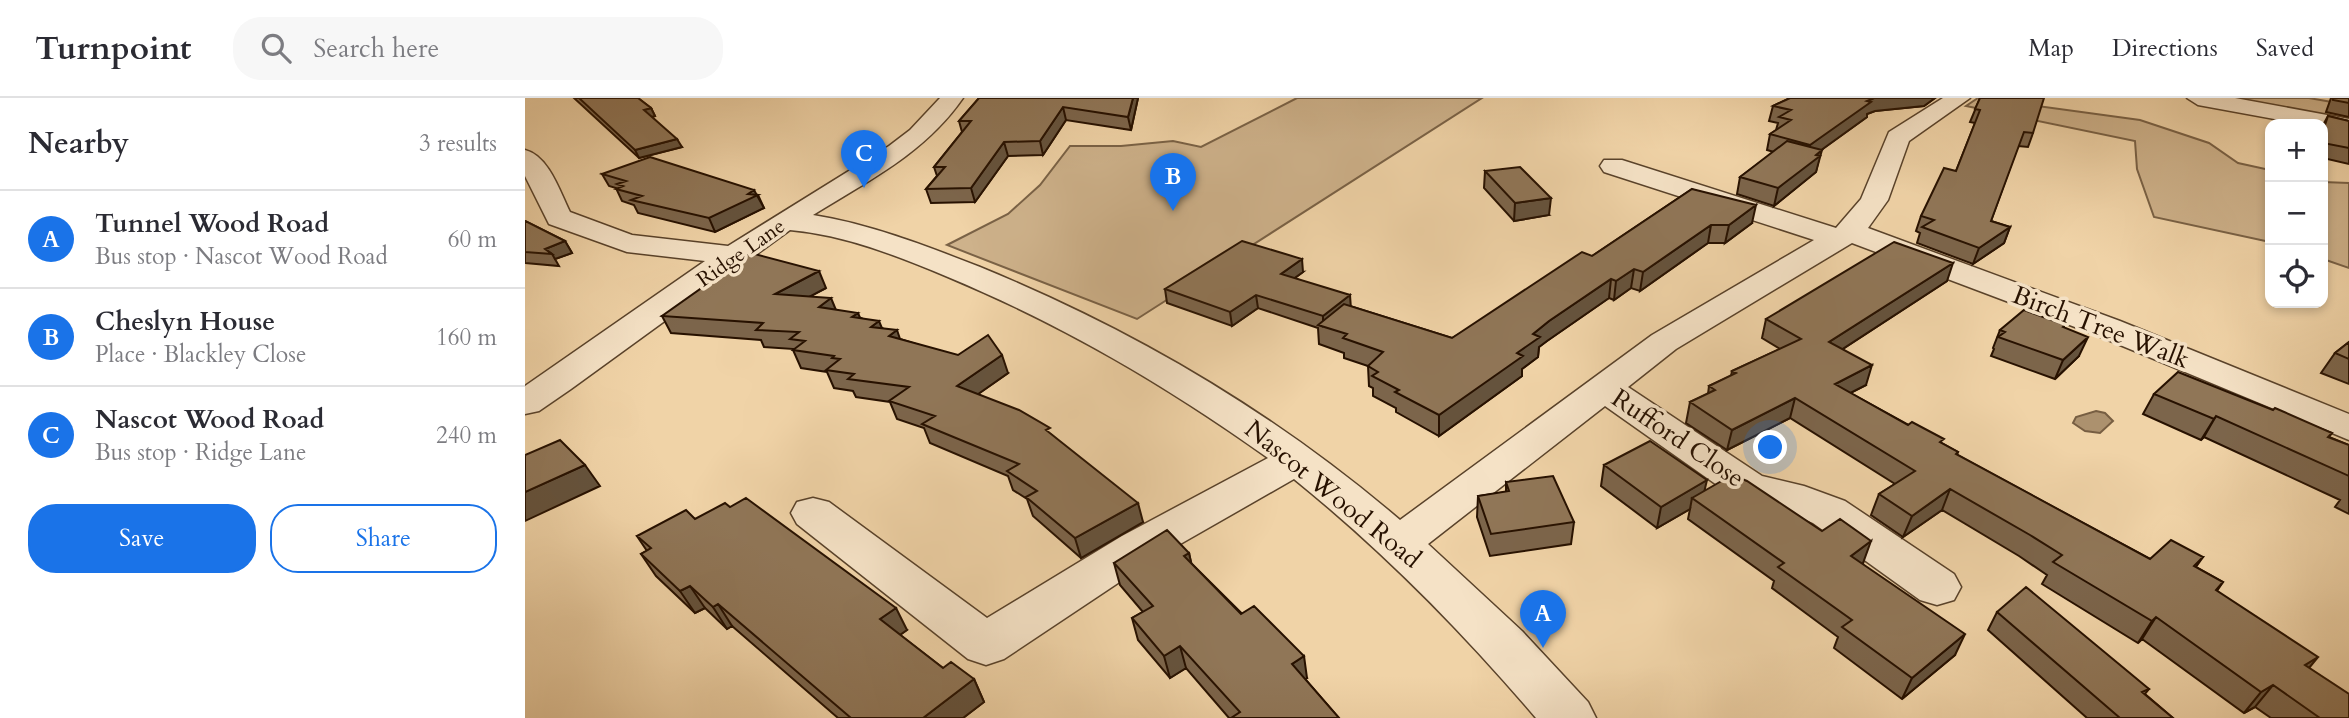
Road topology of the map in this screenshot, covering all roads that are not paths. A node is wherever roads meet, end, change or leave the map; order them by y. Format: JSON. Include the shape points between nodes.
{"nodes":[{"id":1,"x":952,"y":98,"type":"edge"},
{"id":2,"x":1959,"y":98,"type":"edge"},
{"id":3,"x":2198,"y":98,"type":"edge"},
{"id":4,"x":2349,"y":126,"type":"edge"},
{"id":5,"x":525,"y":158,"type":"edge"},
{"id":6,"x":1613,"y":166,"type":"dead end"},
{"id":7,"x":785,"y":221,"type":"junction"},
{"id":8,"x":1845,"y":236,"type":"junction"},
{"id":9,"x":736,"y":256,"type":"junction"},
{"id":10,"x":1602,"y":387,"type":"junction"},
{"id":11,"x":525,"y":403,"type":"edge"},
{"id":12,"x":2349,"y":428,"type":"edge"},
{"id":13,"x":1297,"y":460,"type":"junction"},
{"id":14,"x":813,"y":513,"type":"dead end"},
{"id":15,"x":1398,"y":544,"type":"junction"},
{"id":16,"x":1937,"y":587,"type":"dead end"},
{"id":17,"x":1569,"y":718,"type":"edge"}],
"edges":[{"from":1,"to":7,"type":"street","name":"Ridge Lane","via":[[909,141]]},
{"from":2,"to":8,"type":"street","via":[[1898,137],[1874,200]]},
{"from":3,"to":4,"type":"street"},
{"from":5,"to":9,"type":"street","via":[[559,218],[627,243]]},
{"from":6,"to":8,"type":"street","name":"Birch Tree Walk"},
{"from":7,"to":9,"type":"street","name":"Ridge Lane"},
{"from":7,"to":13,"type":"street","name":"Nascot Wood Road","via":[[818,224],[871,239],[1026,297],[1169,371]]},
{"from":8,"to":10,"type":"street","via":[[1664,342]]},
{"from":8,"to":12,"type":"street","name":"Birch Tree Walk","via":[[2108,328]]},
{"from":9,"to":11,"type":"street","name":"Ridge Lane"},
{"from":10,"to":15,"type":"street"},
{"from":10,"to":16,"type":"street","name":"Rufford Close","via":[[1749,487],[1829,512]]},
{"from":13,"to":14,"type":"street","via":[[1140,547],[986,645]]},
{"from":13,"to":15,"type":"street","name":"Nascot Wood Road"},
{"from":15,"to":17,"type":"street","name":"Nascot Wood Road","via":[[1461,603]]}]}
